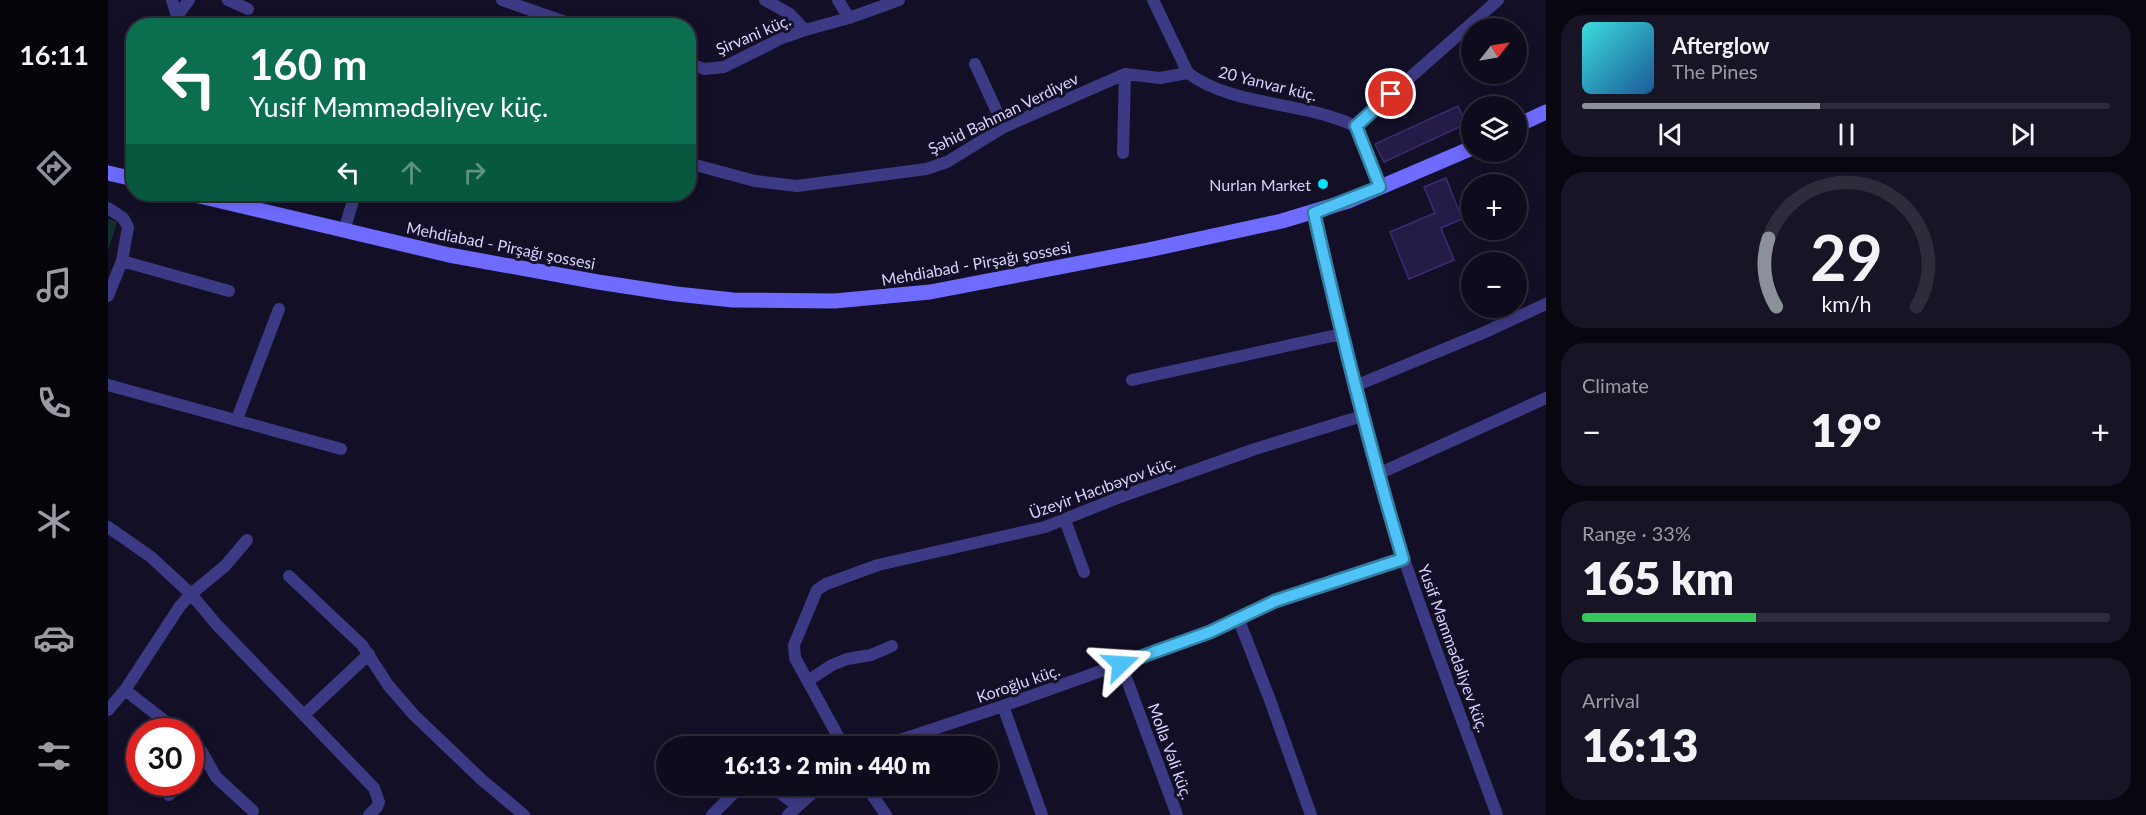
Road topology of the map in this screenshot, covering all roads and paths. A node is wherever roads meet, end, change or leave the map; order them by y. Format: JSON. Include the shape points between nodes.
{"nodes":[{"id":1,"x":172,"y":0,"type":"edge"},
{"id":2,"x":189,"y":0,"type":"edge"},
{"id":3,"x":228,"y":0,"type":"edge"},
{"id":4,"x":502,"y":0,"type":"edge"},
{"id":5,"x":765,"y":0,"type":"edge"},
{"id":6,"x":838,"y":0,"type":"edge"},
{"id":7,"x":899,"y":0,"type":"edge"},
{"id":8,"x":1153,"y":0,"type":"edge"},
{"id":9,"x":1498,"y":0,"type":"edge"},
{"id":10,"x":248,"y":9,"type":"dead end"},
{"id":11,"x":176,"y":18,"type":"edge"},
{"id":12,"x":179,"y":18,"type":"edge"},
{"id":13,"x":554,"y":18,"type":"edge"},
{"id":14,"x":849,"y":18,"type":"junction"},
{"id":15,"x":805,"y":30,"type":"junction"},
{"id":16,"x":975,"y":64,"type":"dead end"},
{"id":17,"x":696,"y":66,"type":"edge"},
{"id":18,"x":1188,"y":73,"type":"junction"},
{"id":19,"x":1125,"y":74,"type":"junction"},
{"id":20,"x":1546,"y":112,"type":"edge"},
{"id":21,"x":1527,"y":121,"type":"edge"},
{"id":22,"x":1356,"y":126,"type":"junction"},
{"id":23,"x":1004,"y":128,"type":"junction"},
{"id":24,"x":1124,"y":153,"type":"dead end"},
{"id":25,"x":1461,"y":153,"type":"edge"},
{"id":26,"x":696,"y":165,"type":"edge"},
{"id":27,"x":108,"y":173,"type":"edge"},
{"id":28,"x":126,"y":176,"type":"edge"},
{"id":29,"x":1380,"y":187,"type":"junction"},
{"id":30,"x":220,"y":201,"type":"edge"},
{"id":31,"x":353,"y":201,"type":"edge"},
{"id":32,"x":108,"y":208,"type":"edge"},
{"id":33,"x":1314,"y":213,"type":"junction"},
{"id":34,"x":344,"y":231,"type":"junction"},
{"id":35,"x":122,"y":261,"type":"junction"},
{"id":36,"x":229,"y":291,"type":"dead end"},
{"id":37,"x":108,"y":296,"type":"edge"},
{"id":38,"x":1546,"y":304,"type":"edge"},
{"id":39,"x":279,"y":309,"type":"dead end"},
{"id":40,"x":1341,"y":334,"type":"junction"},
{"id":41,"x":1132,"y":380,"type":"dead end"},
{"id":42,"x":108,"y":385,"type":"edge"},
{"id":43,"x":1354,"y":386,"type":"junction"},
{"id":44,"x":1546,"y":398,"type":"edge"},
{"id":45,"x":1362,"y":416,"type":"junction"},
{"id":46,"x":237,"y":419,"type":"junction"},
{"id":47,"x":341,"y":449,"type":"dead end"},
{"id":48,"x":1377,"y":474,"type":"junction"},
{"id":49,"x":1065,"y":520,"type":"junction"},
{"id":50,"x":108,"y":527,"type":"edge"},
{"id":51,"x":247,"y":540,"type":"dead end"},
{"id":52,"x":1403,"y":559,"type":"junction"},
{"id":53,"x":1084,"y":572,"type":"dead end"},
{"id":54,"x":289,"y":576,"type":"dead end"},
{"id":55,"x":191,"y":594,"type":"junction"},
{"id":56,"x":1238,"y":618,"type":"junction"},
{"id":57,"x":892,"y":646,"type":"dead end"},
{"id":58,"x":369,"y":654,"type":"junction"},
{"id":59,"x":1121,"y":664,"type":"junction"},
{"id":60,"x":808,"y":680,"type":"junction"},
{"id":61,"x":125,"y":690,"type":"junction"},
{"id":62,"x":1003,"y":706,"type":"junction"},
{"id":63,"x":108,"y":710,"type":"edge"},
{"id":64,"x":304,"y":715,"type":"junction"},
{"id":65,"x":161,"y":718,"type":"edge"},
{"id":66,"x":838,"y":736,"type":"edge"},
{"id":67,"x":912,"y":736,"type":"edge"},
{"id":68,"x":205,"y":758,"type":"edge"},
{"id":69,"x":731,"y":796,"type":"edge"},
{"id":70,"x":784,"y":796,"type":"edge"},
{"id":71,"x":808,"y":796,"type":"edge"},
{"id":72,"x":873,"y":796,"type":"edge"},
{"id":73,"x":792,"y":810,"type":"edge"},
{"id":74,"x":253,"y":811,"type":"dead end"},
{"id":75,"x":369,"y":815,"type":"edge"},
{"id":76,"x":524,"y":815,"type":"edge"},
{"id":77,"x":712,"y":815,"type":"edge"},
{"id":78,"x":886,"y":815,"type":"edge"},
{"id":79,"x":1042,"y":815,"type":"edge"},
{"id":80,"x":1177,"y":815,"type":"edge"},
{"id":81,"x":1311,"y":815,"type":"edge"},
{"id":82,"x":1497,"y":815,"type":"edge"}],
"edges":[{"from":1,"to":11,"type":"street"},
{"from":2,"to":12,"type":"street"},
{"from":3,"to":10,"type":"street"},
{"from":4,"to":13,"type":"street"},
{"from":5,"to":15,"type":"street","via":[[790,14]]},
{"from":6,"to":14,"type":"street"},
{"from":7,"to":14,"type":"street","name":"Şirvani küç."},
{"from":8,"to":18,"type":"street"},
{"from":9,"to":22,"type":"street"},
{"from":14,"to":15,"type":"street","name":"Şirvani küç."},
{"from":15,"to":17,"type":"street","name":"Şirvani küç.","via":[[724,67]]},
{"from":16,"to":23,"type":"street"},
{"from":18,"to":19,"type":"street","via":[[1160,78]]},
{"from":18,"to":22,"type":"street","name":"20 Yanvar küç.","via":[[1217,90],[1325,113]]},
{"from":19,"to":23,"type":"street","name":"Şəhid Bəhman Verdiyev"},
{"from":19,"to":24,"type":"street"},
{"from":20,"to":21,"type":"main road"},
{"from":22,"to":29,"type":"street"},
{"from":23,"to":26,"type":"street","name":"Şəhid Bəhman Verdiyev","via":[[947,162],[926,169],[797,186],[755,182]]},
{"from":25,"to":29,"type":"main road","name":"Mehdiabad - Pirşağı şossesi"},
{"from":27,"to":28,"type":"main road"},
{"from":29,"to":33,"type":"main road","name":"Mehdiabad - Pirşağı şossesi"},
{"from":30,"to":34,"type":"main road","name":"Mehdiabad - Pirşağı şossesi"},
{"from":31,"to":34,"type":"street"},
{"from":32,"to":35,"type":"street","via":[[123,218],[128,227]]},
{"from":33,"to":34,"type":"main road","name":"Mehdiabad - Pirşağı şossesi","via":[[930,292],[789,302],[706,298],[643,289],[480,261]]},
{"from":33,"to":40,"type":"street","name":"Yusif Məmmədəliyev küç."},
{"from":35,"to":36,"type":"street"},
{"from":35,"to":37,"type":"street"},
{"from":38,"to":43,"type":"street"},
{"from":39,"to":46,"type":"street"},
{"from":40,"to":41,"type":"street"},
{"from":40,"to":43,"type":"street","name":"Yusif Məmmədəliyev küç."},
{"from":42,"to":46,"type":"street"},
{"from":43,"to":45,"type":"street","name":"Yusif Məmmədəliyev küç."},
{"from":44,"to":48,"type":"street"},
{"from":45,"to":48,"type":"street","name":"Yusif Məmmədəliyev küç."},
{"from":45,"to":49,"type":"street","name":"Üzeyir Hacıbəyov küç.","via":[[1255,449]]},
{"from":46,"to":47,"type":"street"},
{"from":48,"to":52,"type":"street","name":"Yusif Məmmədəliyev küç."},
{"from":49,"to":53,"type":"street"},
{"from":49,"to":60,"type":"street","name":"Üzeyir Hacıbəyov küç.","via":[[1028,532],[878,565],[826,584],[817,590],[794,645],[795,658]]},
{"from":50,"to":55,"type":"street","via":[[151,557]]},
{"from":51,"to":55,"type":"street","via":[[225,566]]},
{"from":52,"to":56,"type":"street","name":"Koroğlu küç.","via":[[1275,601]]},
{"from":52,"to":82,"type":"street","name":"Yusif Məmmədəliyev küç."},
{"from":54,"to":58,"type":"street"},
{"from":55,"to":61,"type":"street"},
{"from":55,"to":64,"type":"street"},
{"from":56,"to":59,"type":"street","name":"Koroğlu küç."},
{"from":56,"to":81,"type":"street"},
{"from":57,"to":60,"type":"street","via":[[871,656],[832,665]]},
{"from":58,"to":64,"type":"street"},
{"from":58,"to":76,"type":"street","via":[[402,703]]},
{"from":59,"to":62,"type":"street","name":"Koroğlu küç."},
{"from":59,"to":80,"type":"street","name":"Molla Vəli küç."},
{"from":60,"to":66,"type":"street"},
{"from":61,"to":63,"type":"street"},
{"from":61,"to":65,"type":"street"},
{"from":62,"to":67,"type":"street","name":"Koroğlu küç."},
{"from":62,"to":79,"type":"street"},
{"from":64,"to":75,"type":"street","via":[[374,788],[379,802]]},
{"from":68,"to":74,"type":"street","via":[[216,777]]},
{"from":69,"to":77,"type":"street"},
{"from":70,"to":73,"type":"street"},
{"from":71,"to":73,"type":"street"},
{"from":72,"to":78,"type":"street"}]}
